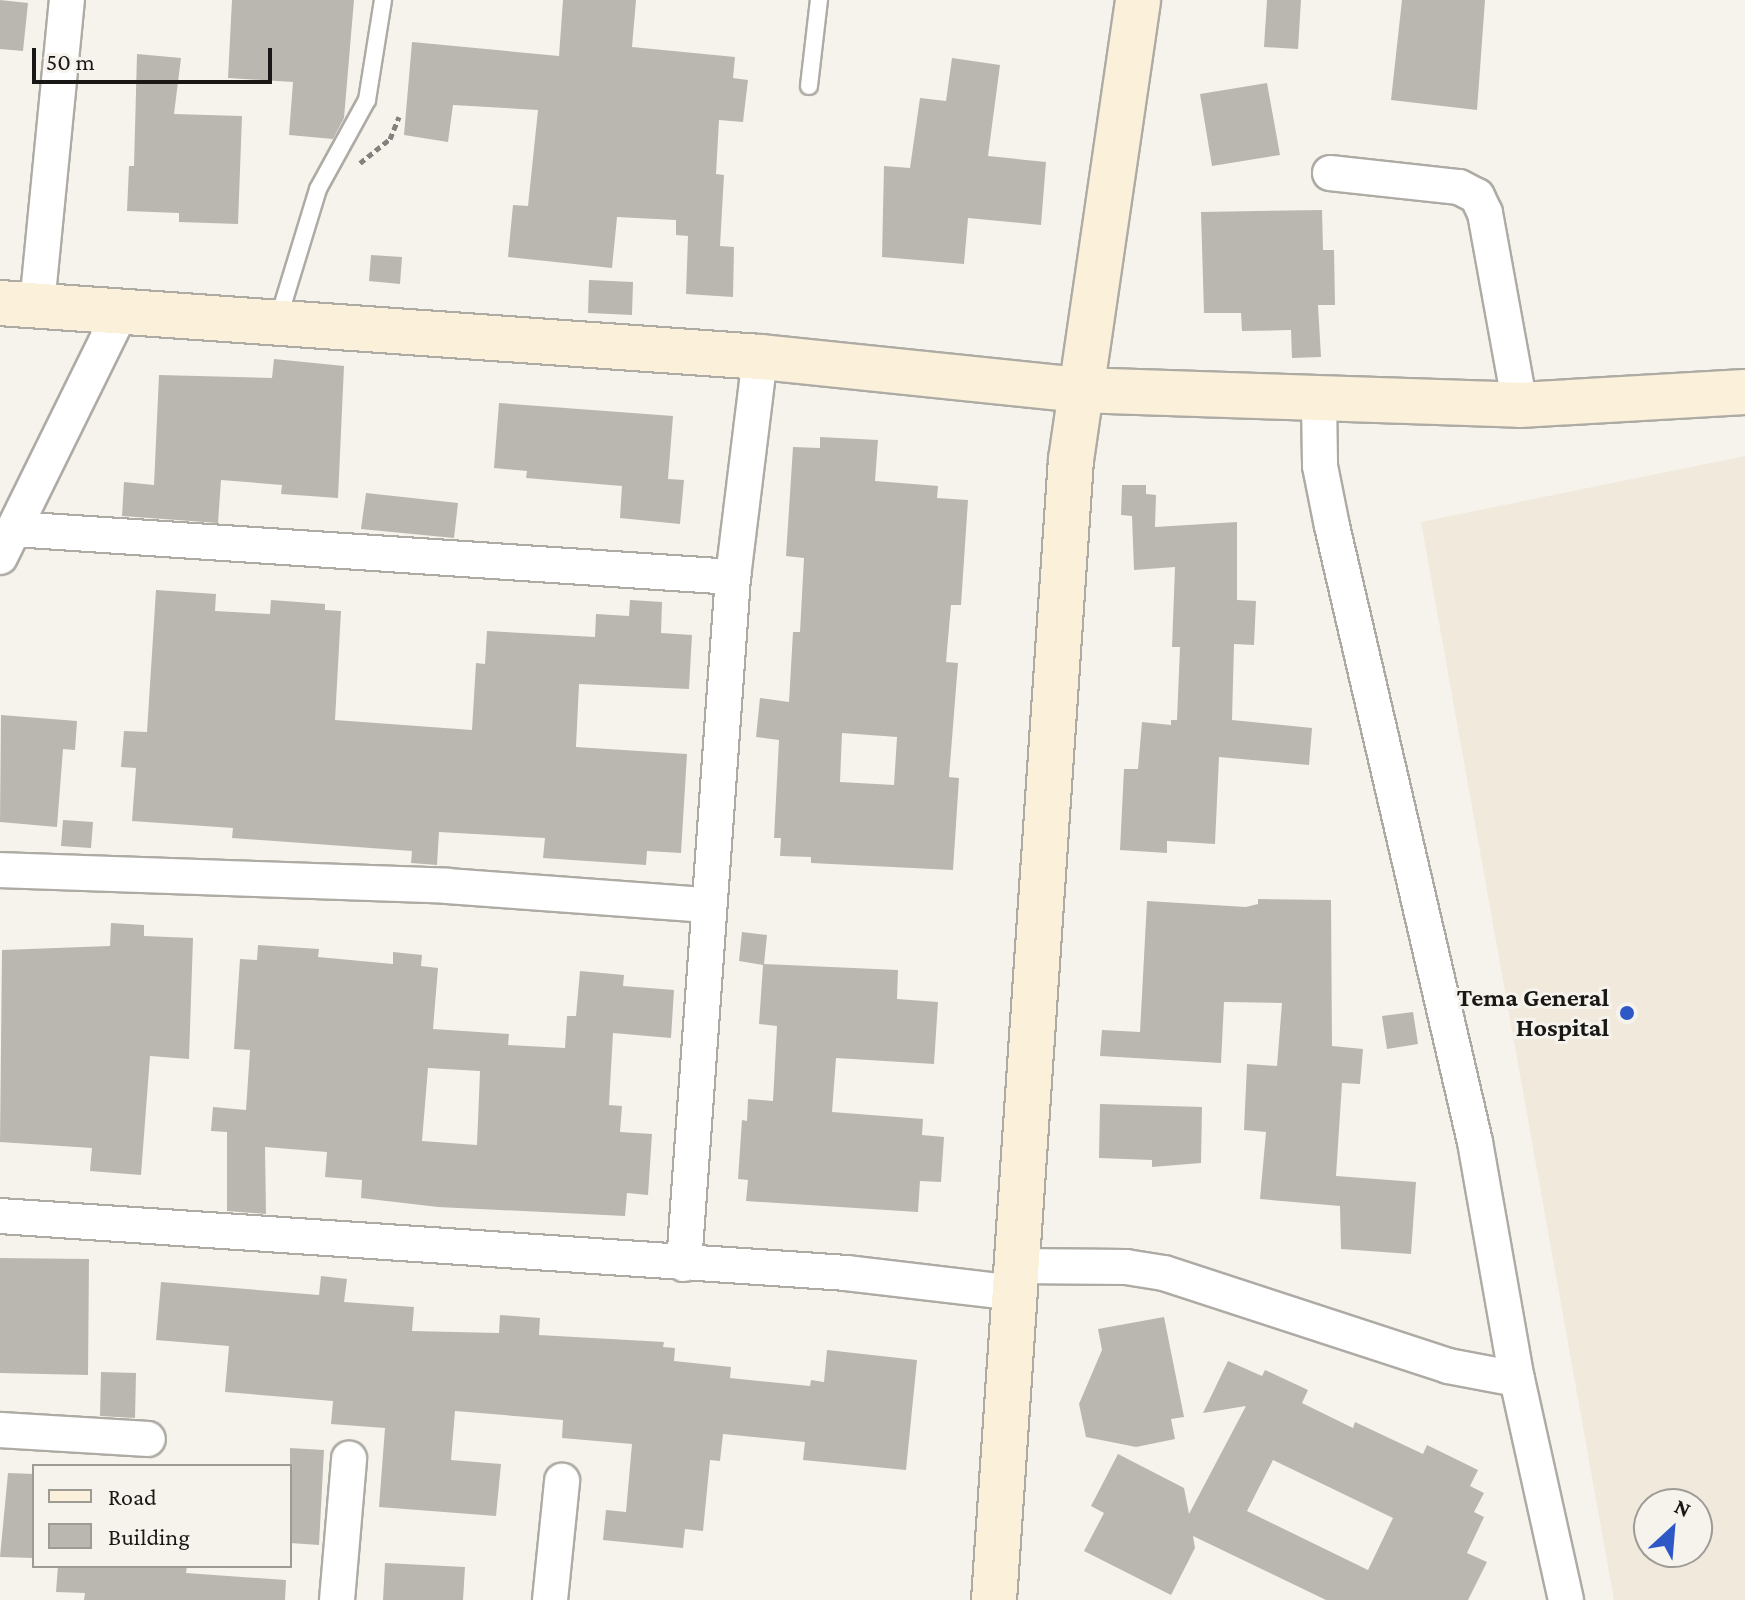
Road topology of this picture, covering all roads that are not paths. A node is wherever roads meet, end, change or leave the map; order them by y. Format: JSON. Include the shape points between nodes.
{"nodes":[{"id":1,"x":67,"y":0,"type":"edge"},
{"id":2,"x":383,"y":0,"type":"edge"},
{"id":3,"x":819,"y":0,"type":"edge"},
{"id":4,"x":1138,"y":0,"type":"edge"},
{"id":5,"x":809,"y":86,"type":"dead end"},
{"id":6,"x":1330,"y":173,"type":"dead end"},
{"id":7,"x":19,"y":304,"type":"edge"},
{"id":8,"x":121,"y":311,"type":"junction"},
{"id":9,"x":277,"y":321,"type":"junction"},
{"id":10,"x":760,"y":357,"type":"junction"},
{"id":11,"x":1078,"y":390,"type":"junction"},
{"id":12,"x":1745,"y":392,"type":"edge"},
{"id":13,"x":1319,"y":400,"type":"junction"},
{"id":14,"x":1520,"y":405,"type":"junction"},
{"id":15,"x":7,"y":543,"type":"edge"},
{"id":16,"x":733,"y":577,"type":"junction"},
{"id":17,"x":0,"y":870,"type":"edge"},
{"id":18,"x":707,"y":905,"type":"junction"},
{"id":19,"x":0,"y":1216,"type":"edge"},
{"id":20,"x":684,"y":1264,"type":"junction"},
{"id":21,"x":1016,"y":1279,"type":"junction"},
{"id":22,"x":1517,"y":1379,"type":"junction"},
{"id":23,"x":0,"y":1430,"type":"edge"},
{"id":24,"x":148,"y":1439,"type":"dead end"},
{"id":25,"x":349,"y":1459,"type":"dead end"},
{"id":26,"x":562,"y":1481,"type":"dead end"},
{"id":27,"x":337,"y":1600,"type":"edge"},
{"id":28,"x":550,"y":1600,"type":"edge"},
{"id":29,"x":994,"y":1600,"type":"edge"},
{"id":30,"x":1566,"y":1600,"type":"edge"}],
"edges":[{"from":1,"to":7,"type":"street"},
{"from":2,"to":9,"type":"lane","via":[[367,100],[318,189]]},
{"from":3,"to":5,"type":"lane"},
{"from":4,"to":11,"type":"street"},
{"from":6,"to":14,"type":"street","via":[[1459,187],[1477,196],[1485,213]]},
{"from":7,"to":8,"type":"street"},
{"from":8,"to":9,"type":"street"},
{"from":8,"to":15,"type":"street"},
{"from":9,"to":10,"type":"street"},
{"from":10,"to":11,"type":"street"},
{"from":10,"to":16,"type":"street"},
{"from":11,"to":13,"type":"street"},
{"from":11,"to":21,"type":"street"},
{"from":12,"to":14,"type":"street"},
{"from":13,"to":14,"type":"street"},
{"from":13,"to":22,"type":"street","via":[[1320,466],[1329,511],[1475,1142]]},
{"from":15,"to":16,"type":"street"},
{"from":16,"to":18,"type":"street"},
{"from":17,"to":18,"type":"street","via":[[447,886]]},
{"from":18,"to":20,"type":"street"},
{"from":19,"to":20,"type":"street"},
{"from":20,"to":21,"type":"street"},
{"from":21,"to":22,"type":"street","via":[[1126,1267],[1164,1273],[1434,1362]]},
{"from":21,"to":29,"type":"street"},
{"from":22,"to":30,"type":"street"},
{"from":23,"to":24,"type":"street"},
{"from":25,"to":27,"type":"street"},
{"from":26,"to":28,"type":"street"}]}
